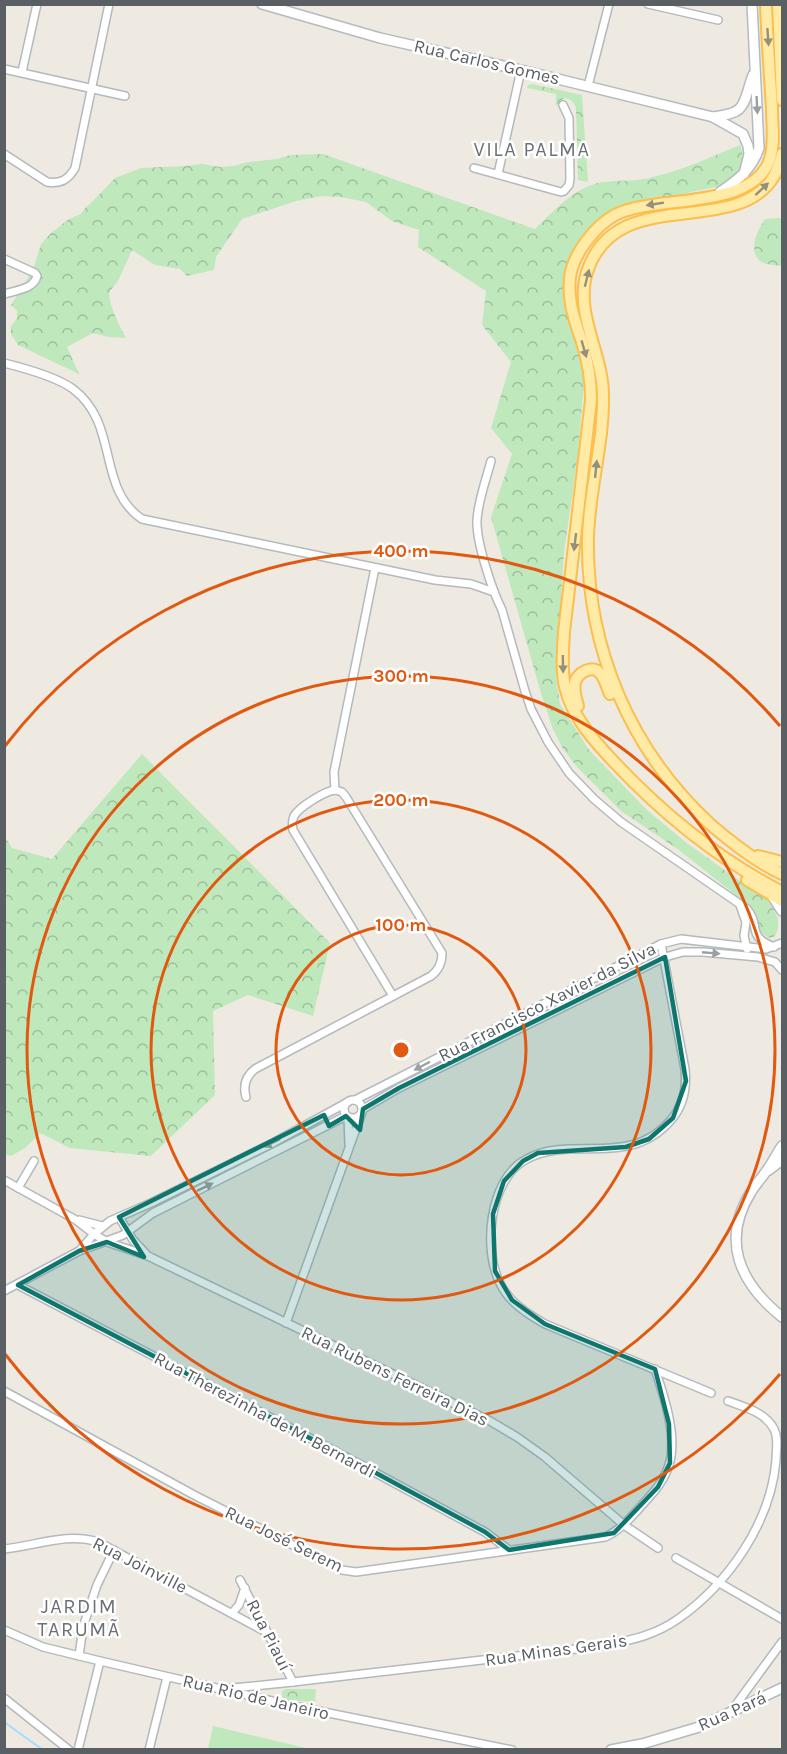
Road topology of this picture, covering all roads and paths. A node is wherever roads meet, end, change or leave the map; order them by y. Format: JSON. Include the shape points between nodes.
{"nodes":[{"id":1,"x":37,"y":4,"type":"edge"},
{"id":2,"x":109,"y":4,"type":"edge"},
{"id":3,"x":609,"y":4,"type":"edge"},
{"id":4,"x":648,"y":4,"type":"edge"},
{"id":5,"x":752,"y":4,"type":"edge"},
{"id":6,"x":766,"y":4,"type":"edge"},
{"id":7,"x":778,"y":4,"type":"edge"},
{"id":8,"x":263,"y":5,"type":"edge"},
{"id":9,"x":717,"y":20,"type":"dead end"},
{"id":10,"x":4,"y":69,"type":"edge"},
{"id":11,"x":520,"y":70,"type":"junction"},
{"id":12,"x":755,"y":70,"type":"junction"},
{"id":13,"x":22,"y":72,"type":"junction"},
{"id":14,"x":588,"y":86,"type":"junction"},
{"id":15,"x":92,"y":90,"type":"junction"},
{"id":16,"x":124,"y":96,"type":"dead end"},
{"id":17,"x":783,"y":100,"type":"edge"},
{"id":18,"x":563,"y":105,"type":"dead end"},
{"id":19,"x":712,"y":117,"type":"junction"},
{"id":20,"x":4,"y":154,"type":"edge"},
{"id":21,"x":783,"y":154,"type":"edge"},
{"id":22,"x":474,"y":168,"type":"dead end"},
{"id":23,"x":498,"y":174,"type":"junction"},
{"id":24,"x":744,"y":174,"type":"junction"},
{"id":25,"x":713,"y":197,"type":"junction"},
{"id":26,"x":4,"y":259,"type":"edge"},
{"id":27,"x":4,"y":294,"type":"edge"},
{"id":28,"x":4,"y":363,"type":"edge"},
{"id":29,"x":491,"y":461,"type":"dead end"},
{"id":30,"x":375,"y":568,"type":"junction"},
{"id":31,"x":494,"y":592,"type":"junction"},
{"id":32,"x":335,"y":790,"type":"junction"},
{"id":33,"x":678,"y":822,"type":"junction"},
{"id":34,"x":744,"y":851,"type":"junction"},
{"id":35,"x":783,"y":862,"type":"edge"},
{"id":36,"x":783,"y":874,"type":"edge"},
{"id":37,"x":777,"y":894,"type":"edge"},
{"id":38,"x":783,"y":901,"type":"edge"},
{"id":39,"x":740,"y":905,"type":"junction"},
{"id":40,"x":783,"y":911,"type":"edge"},
{"id":41,"x":744,"y":936,"type":"junction"},
{"id":42,"x":661,"y":944,"type":"junction"},
{"id":43,"x":783,"y":944,"type":"edge"},
{"id":44,"x":728,"y":945,"type":"junction"},
{"id":45,"x":746,"y":947,"type":"junction"},
{"id":46,"x":774,"y":947,"type":"junction"},
{"id":47,"x":752,"y":956,"type":"junction"},
{"id":48,"x":665,"y":957,"type":"junction"},
{"id":49,"x":783,"y":970,"type":"edge"},
{"id":50,"x":393,"y":996,"type":"junction"},
{"id":51,"x":246,"y":1097,"type":"dead end"},
{"id":52,"x":351,"y":1101,"type":"junction"},
{"id":53,"x":363,"y":1111,"type":"junction"},
{"id":54,"x":324,"y":1115,"type":"junction"},
{"id":55,"x":347,"y":1117,"type":"junction"},
{"id":56,"x":329,"y":1126,"type":"junction"},
{"id":57,"x":783,"y":1146,"type":"edge"},
{"id":58,"x":349,"y":1147,"type":"junction"},
{"id":59,"x":783,"y":1160,"type":"edge"},
{"id":60,"x":33,"y":1161,"type":"dead end"},
{"id":61,"x":767,"y":1171,"type":"junction"},
{"id":62,"x":4,"y":1180,"type":"edge"},
{"id":63,"x":18,"y":1188,"type":"junction"},
{"id":64,"x":119,"y":1217,"type":"junction"},
{"id":65,"x":76,"y":1220,"type":"junction"},
{"id":66,"x":102,"y":1226,"type":"junction"},
{"id":67,"x":128,"y":1230,"type":"junction"},
{"id":68,"x":94,"y":1234,"type":"junction"},
{"id":69,"x":107,"y":1242,"type":"junction"},
{"id":70,"x":79,"y":1251,"type":"junction"},
{"id":71,"x":147,"y":1256,"type":"junction"},
{"id":72,"x":18,"y":1285,"type":"junction"},
{"id":73,"x":4,"y":1291,"type":"edge"},
{"id":74,"x":783,"y":1317,"type":"edge"},
{"id":75,"x":286,"y":1323,"type":"junction"},
{"id":76,"x":655,"y":1369,"type":"junction"},
{"id":77,"x":4,"y":1391,"type":"edge"},
{"id":78,"x":711,"y":1393,"type":"dead end"},
{"id":79,"x":728,"y":1401,"type":"dead end"},
{"id":80,"x":624,"y":1525,"type":"junction"},
{"id":81,"x":658,"y":1548,"type":"dead end"},
{"id":82,"x":4,"y":1549,"type":"edge"},
{"id":83,"x":114,"y":1550,"type":"junction"},
{"id":84,"x":509,"y":1551,"type":"junction"},
{"id":85,"x":676,"y":1558,"type":"dead end"},
{"id":86,"x":240,"y":1580,"type":"dead end"},
{"id":87,"x":718,"y":1583,"type":"junction"},
{"id":88,"x":245,"y":1588,"type":"junction"},
{"id":89,"x":232,"y":1613,"type":"junction"},
{"id":90,"x":783,"y":1619,"type":"edge"},
{"id":91,"x":4,"y":1630,"type":"edge"},
{"id":92,"x":266,"y":1632,"type":"junction"},
{"id":93,"x":783,"y":1642,"type":"edge"},
{"id":94,"x":79,"y":1656,"type":"junction"},
{"id":95,"x":100,"y":1661,"type":"junction"},
{"id":96,"x":167,"y":1677,"type":"junction"},
{"id":97,"x":293,"y":1682,"type":"junction"},
{"id":98,"x":783,"y":1688,"type":"edge"},
{"id":99,"x":223,"y":1689,"type":"junction"},
{"id":100,"x":4,"y":1698,"type":"edge"},
{"id":101,"x":731,"y":1712,"type":"junction"},
{"id":102,"x":69,"y":1749,"type":"edge"},
{"id":103,"x":78,"y":1749,"type":"edge"},
{"id":104,"x":149,"y":1749,"type":"edge"},
{"id":105,"x":512,"y":1749,"type":"edge"},
{"id":106,"x":611,"y":1749,"type":"edge"}],
"edges":[{"from":1,"to":13,"type":"street"},
{"from":2,"to":15,"type":"street"},
{"from":3,"to":14,"type":"street"},
{"from":4,"to":9,"type":"street"},
{"from":5,"to":12,"type":"main road"},
{"from":6,"to":25,"type":"main road","one_way":true,"via":[[773,135],[770,160],[752,183]]},
{"from":7,"to":17,"type":"main road"},
{"from":8,"to":11,"type":"main road","name":"Rua Carlos Gomes","via":[[380,38]]},
{"from":10,"to":13,"type":"street"},
{"from":11,"to":14,"type":"main road","name":"Rua Carlos Gomes"},
{"from":11,"to":23,"type":"street"},
{"from":12,"to":19,"type":"main road","via":[[740,110]]},
{"from":12,"to":24,"type":"main road","one_way":true,"via":[[759,148]]},
{"from":13,"to":15,"type":"street"},
{"from":14,"to":19,"type":"main road","name":"Rua Carlos Gomes"},
{"from":15,"to":16,"type":"street"},
{"from":15,"to":20,"type":"street","via":[[75,168],[64,181],[48,182]]},
{"from":18,"to":23,"type":"street","via":[[569,118],[567,189],[561,192]]},
{"from":19,"to":24,"type":"main road","via":[[743,134],[749,154]]},
{"from":34,"to":21,"type":"main road","one_way":true,"via":[[692,807],[664,774],[625,711],[601,650],[590,592],[588,536],[603,395],[599,360],[585,314],[584,291],[594,258],[614,234],[644,220],[746,201],[774,176]]},
{"from":22,"to":23,"type":"street"},
{"from":24,"to":25,"type":"main road"},
{"from":25,"to":33,"type":"main road","one_way":true,"via":[[638,207],[614,215],[592,233],[579,252],[569,288],[588,366],[591,400],[564,632],[565,688],[595,741]]},
{"from":26,"to":27,"type":"street","via":[[35,273],[37,279],[31,286]]},
{"from":28,"to":30,"type":"street","via":[[66,384],[80,394],[103,432],[120,495],[142,519]]},
{"from":29,"to":31,"type":"street","via":[[477,520]]},
{"from":30,"to":31,"type":"street","via":[[471,584]]},
{"from":30,"to":32,"type":"street","via":[[334,772]]},
{"from":31,"to":39,"type":"street","via":[[531,709],[569,772],[621,822]]},
{"from":32,"to":50,"type":"street","via":[[300,809],[293,819],[293,830]]},
{"from":32,"to":50,"type":"street","via":[[346,797],[442,953],[435,973]]},
{"from":33,"to":34,"type":"main road","via":[[588,722],[575,696],[575,682],[582,672],[600,672],[635,743],[678,801],[723,842]]},
{"from":33,"to":37,"type":"main road","via":[[722,864]]},
{"from":34,"to":35,"type":"main road"},
{"from":34,"to":36,"type":"main road"},
{"from":37,"to":38,"type":"main road"},
{"from":37,"to":40,"type":"main road"},
{"from":39,"to":41,"type":"street","via":[[746,922]]},
{"from":39,"to":46,"type":"street","via":[[750,913],[760,940]]},
{"from":41,"to":44,"type":"street"},
{"from":41,"to":45,"type":"street"},
{"from":42,"to":44,"type":"street","name":"Rua Francisco Xavier da Silva","via":[[681,939]]},
{"from":42,"to":48,"type":"street"},
{"from":42,"to":52,"type":"street","name":"Rua Francisco Xavier da Silva","one_way":true},
{"from":43,"to":46,"type":"street","name":"Rua Francisco Xavier da Silva"},
{"from":44,"to":45,"type":"street","name":"Rua Francisco Xavier da Silva"},
{"from":45,"to":46,"type":"street","name":"Rua Francisco Xavier da Silva"},
{"from":45,"to":47,"type":"street"},
{"from":48,"to":47,"type":"street","name":"Rua Francisco Xavier da Silva","one_way":true,"via":[[683,952]]},
{"from":47,"to":49,"type":"street","name":"Rua Francisco Xavier da Silva","via":[[775,962]]},
{"from":48,"to":53,"type":"street","name":"Rua Francisco Xavier da Silva","via":[[399,1088]]},
{"from":48,"to":76,"type":"street","via":[[686,1081],[681,1105],[662,1131],[649,1139],[626,1147],[538,1153],[523,1161],[504,1181],[498,1196],[491,1243],[501,1286],[527,1313]]},
{"from":50,"to":51,"type":"street","via":[[255,1069],[245,1083]]},
{"from":52,"to":53,"type":"street","via":[[360,1103]]},
{"from":52,"to":54,"type":"street","name":"Rua Francisco Xavier da Silva"},
{"from":52,"to":55,"type":"street","via":[[344,1107]]},
{"from":53,"to":55,"type":"street","via":[[357,1118]]},
{"from":53,"to":58,"type":"street"},
{"from":54,"to":56,"type":"street"},
{"from":54,"to":64,"type":"street","name":"Rua Francisco Xavier da Silva","one_way":true},
{"from":55,"to":56,"type":"street"},
{"from":55,"to":58,"type":"street"},
{"from":67,"to":56,"type":"street","one_way":true,"via":[[153,1213]]},
{"from":57,"to":61,"type":"main road"},
{"from":58,"to":75,"type":"street"},
{"from":59,"to":61,"type":"main road"},
{"from":60,"to":63,"type":"street"},
{"from":61,"to":74,"type":"main road","via":[[750,1193],[738,1221],[736,1242],[738,1260],[747,1280]]},
{"from":62,"to":63,"type":"street"},
{"from":63,"to":65,"type":"street"},
{"from":64,"to":66,"type":"street","name":"Rua Francisco Xavier da Silva"},
{"from":64,"to":67,"type":"street"},
{"from":65,"to":66,"type":"street"},
{"from":65,"to":68,"type":"street"},
{"from":66,"to":68,"type":"street","name":"Rua Francisco Xavier da Silva"},
{"from":67,"to":69,"type":"street"},
{"from":67,"to":71,"type":"street"},
{"from":68,"to":69,"type":"street","name":"Rua Rubens Ferreira Dias"},
{"from":68,"to":70,"type":"street","name":"Rua Francisco Xavier da Silva"},
{"from":69,"to":70,"type":"street"},
{"from":69,"to":71,"type":"street","name":"Rua Rubens Ferreira Dias"},
{"from":70,"to":72,"type":"street"},
{"from":71,"to":75,"type":"street","name":"Rua Rubens Ferreira Dias"},
{"from":72,"to":73,"type":"street"},
{"from":72,"to":84,"type":"street","name":"Rua Therezinha de M. Bernardi","via":[[485,1532]]},
{"from":75,"to":80,"type":"street","name":"Rua Rubens Ferreira Dias","via":[[517,1437]]},
{"from":76,"to":78,"type":"street"},
{"from":76,"to":80,"type":"street","via":[[669,1424],[670,1463],[658,1487]]},
{"from":77,"to":84,"type":"street","name":"Rua José Serem","via":[[342,1570],[356,1572]]},
{"from":79,"to":87,"type":"street","name":"Rua Minas Gerais","via":[[759,1413],[773,1427],[777,1438],[775,1473],[766,1504],[754,1532]]},
{"from":80,"to":81,"type":"street","name":"Rua Rubens Ferreira Dias"},
{"from":80,"to":84,"type":"street","name":"Rua José Serem","via":[[604,1537]]},
{"from":82,"to":83,"type":"street","name":"Rua Joinville","via":[[86,1538]]},
{"from":83,"to":89,"type":"street","name":"Rua Joinville"},
{"from":83,"to":94,"type":"street","via":[[83,1627]]},
{"from":85,"to":87,"type":"street"},
{"from":86,"to":88,"type":"street","name":"Rua Piauí"},
{"from":87,"to":90,"type":"street"},
{"from":87,"to":97,"type":"street","name":"Rua Minas Gerais","via":[[678,1619],[638,1639]]},
{"from":88,"to":89,"type":"street","name":"Rua Piauí"},
{"from":88,"to":92,"type":"street","name":"Rua Piauí"},
{"from":89,"to":92,"type":"street","name":"Rua Joinville"},
{"from":91,"to":94,"type":"street","name":"Rua Rio de Janeiro","via":[[43,1647]]},
{"from":92,"to":97,"type":"street","name":"Rua Piauí"},
{"from":93,"to":101,"type":"street"},
{"from":94,"to":95,"type":"street","name":"Rua Rio de Janeiro"},
{"from":95,"to":96,"type":"street","name":"Rua Rio de Janeiro"},
{"from":95,"to":103,"type":"street"},
{"from":96,"to":99,"type":"street","name":"Rua Rio de Janeiro"},
{"from":96,"to":104,"type":"street"},
{"from":97,"to":99,"type":"street","name":"Rua Minas Gerais"},
{"from":98,"to":101,"type":"main road","name":"Rua Pará"},
{"from":99,"to":105,"type":"street","name":"Rua Rio de Janeiro"},
{"from":100,"to":102,"type":"street"},
{"from":101,"to":106,"type":"main road","name":"Rua Pará","via":[[688,1731]]}]}
